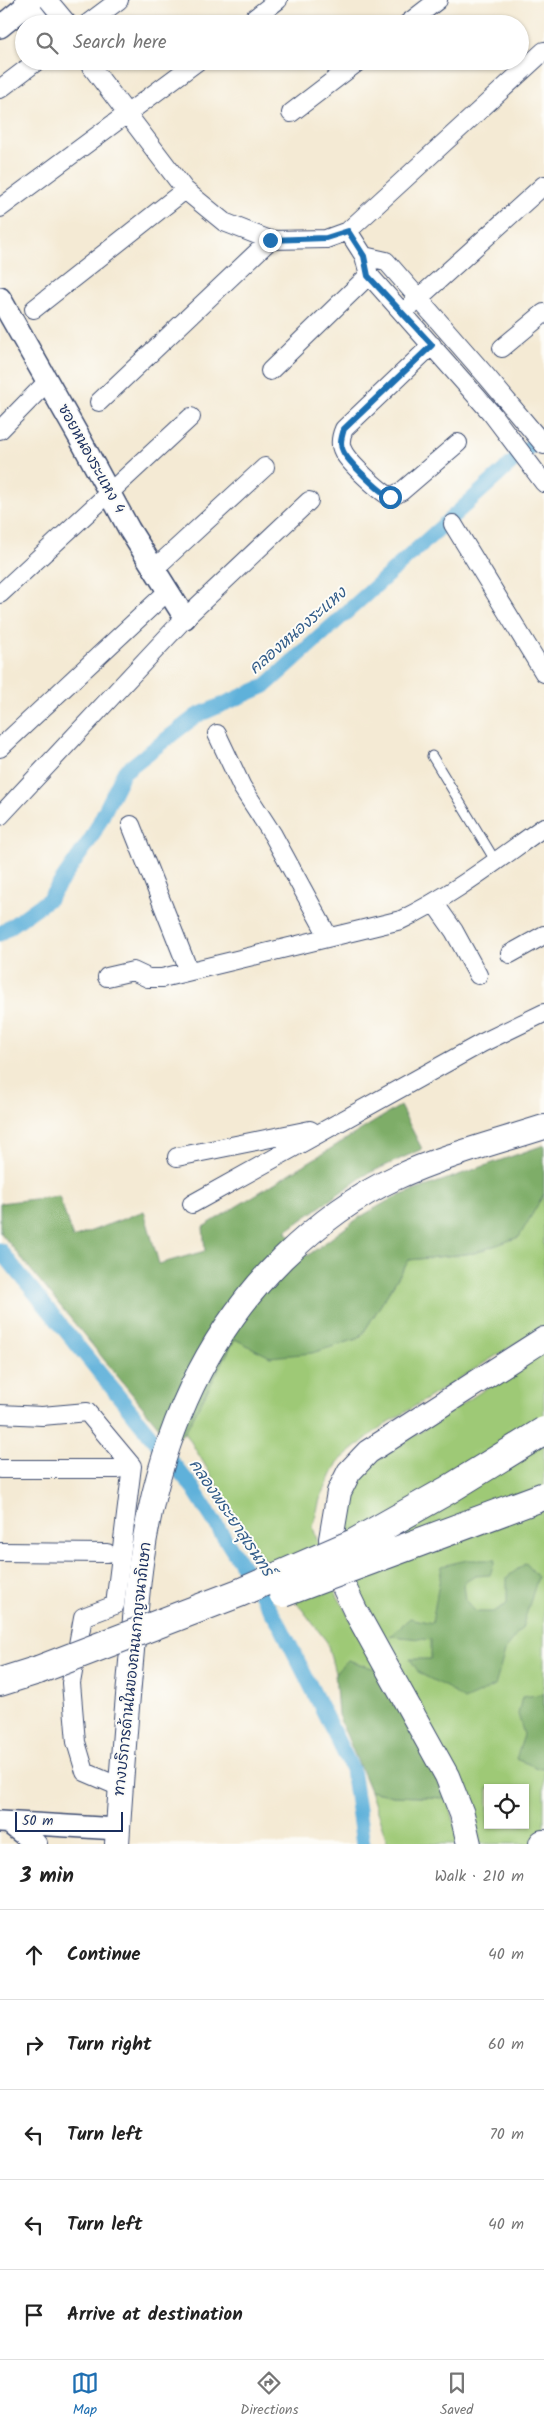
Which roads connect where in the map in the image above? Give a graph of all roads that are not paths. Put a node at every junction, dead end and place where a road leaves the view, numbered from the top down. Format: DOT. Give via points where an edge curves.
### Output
graph roads {
  1 [pos="119,0"];
  2 [pos="278,0"];
  3 [pos="438,0"];
  4 [pos="33,1"];
  5 [pos="15,15"];
  6 [pos="15,15"];
  7 [pos="40,15"];
  8 [pos="54,15"];
  9 [pos="99,15"];
  10 [pos="259,15"];
  11 [pos="419,15"];
  12 [pos="0,27"];
  13 [pos="544,51"];
  14 [pos="529,65"];
  15 [pos="25,70"];
  16 [pos="94,70"];
  17 [pos="186,70"];
  18 [pos="347,70"];
  19 [pos="523,70"];
  20 [pos="0,89"];
  21 [pos="292,113"];
  22 [pos="127,115"];
  23 [pos="544,185"];
  24 [pos="185,190"];
  25 [pos="0,208"];
  26 [pos="348,231"];
  27 [pos="270,240"];
  28 [pos="364,256"];
  29 [pos="368,276"];
  30 [pos="419,297"];
  31 [pos="3,309"];
  32 [pos="34,309"];
  33 [pos="403,312"];
  34 [pos="544,313"];
  35 [pos="432,345"];
  36 [pos="502,348"];
  37 [pos="270,371"];
  38 [pos="48,381"];
  39 [pos="508,401"];
  40 [pos="99,402"];
  41 [pos="492,414"];
  42 [pos="191,417"];
  43 [pos="0,430"];
  44 [pos="458,442"];
  45 [pos="544,445"];
  46 [pos="265,467"];
  47 [pos="539,476"];
  48 [pos="109,492"];
  49 [pos="309,502"];
  50 [pos="453,524"];
  51 [pos="154,570"];
  52 [pos="168,591"];
  53 [pos="0,594"];
  54 [pos="185,618"];
  55 [pos="544,673"];
  56 [pos="217,734"];
  57 [pos="0,748"];
  58 [pos="432,756"];
  59 [pos="0,816"];
  60 [pos="131,825"];
  61 [pos="544,826"];
  62 [pos="496,862"];
  63 [pos="434,904"];
  64 [pos="544,935"];
  65 [pos="328,936"];
  66 [pos="510,954"];
  67 [pos="189,971"];
  68 [pos="478,975"];
  69 [pos="107,976"];
  70 [pos="544,1004"];
  71 [pos="544,1013"];
  72 [pos="544,1127"];
  73 [pos="312,1134"];
  74 [pos="177,1157"];
  75 [pos="192,1204"];
  76 [pos="544,1339"];
  77 [pos="0,1414"];
  78 [pos="544,1431"];
  79 [pos="0,1469"];
  80 [pos="118,1469"];
  81 [pos="544,1496"];
  82 [pos="0,1552"];
  83 [pos="107,1553"];
  84 [pos="38,1670"];
  85 [pos="0,1682"];
  86 [pos="120,1782"];
  87 [pos="5,1823"];
  88 [pos="118,1837"];
  89 [pos="36,1844"];
  90 [pos="469,1844"];
  1 -- 9 [label="street"];
  2 -- 10 [label="street"];
  3 -- 11 [label="street"];
  4 -- 6 [label="street"];
  4 -- 7 [label="street"];
  4 -- 8 [label="street"];
  5 -- 12 [label="street"];
  13 -- 14 [label="street"];
  15 -- 20 [label="street"];
  16 -- 22 [label="street"];
  17 -- 22 [label="street"];
  18 -- 21 [label="street"];
  19 -- 26 [label="street"];
  22 -- 24 [label="street"];
  22 -- 25 [label="street"];
  23 -- 30 [label="street"];
  24 -- 27 [label="street" via="224,222"];
  24 -- 32 [label="street"];
  26 -- 27 [label="street" via="326,238"];
  26 -- 28 [label="street"];
  27 -- 40 [label="street"];
  28 -- 29 [label="street"];
  28 -- 30 [label="street" via="386,261"];
  29 -- 33 [label="street"];
  29 -- 37 [label="street"];
  30 -- 33 [label="street"];
  30 -- 39 [label="street"];
  31 -- 38 [label="street, ซอยหนองระแหง 4"];
  33 -- 35 [label="street"];
  34 -- 36 [label="street"];
  35 -- 41 [label="street"];
  35 -- 44 [label="street" via="344,429 340,439 342,451 381,493 390,497 402,491"];
  38 -- 43 [label="street"];
  38 -- 48 [label="street, ซอยหนองระแหง 4"];
  39 -- 41 [label="street"];
  39 -- 45 [label="street"];
  41 -- 47 [label="street"];
  42 -- 48 [label="street"];
  46 -- 51 [label="street"];
  48 -- 51 [label="street, ซอยหนองระแหง 4"];
  48 -- 53 [label="street"];
  49 -- 54 [label="street"];
  50 -- 55 [label="street"];
  51 -- 52 [label="street, ซอยหนองระแหง 4"];
  52 -- 54 [label="street, ซอยหนองระแหง 4"];
  52 -- 57 [label="street"];
  54 -- 59 [label="street"];
  56 -- 65 [label="street" via="242,787 273,835"];
  58 -- 62 [label="lane"];
  60 -- 67 [label="street"];
  61 -- 62 [label="street"];
  62 -- 63 [label="street"];
  63 -- 65 [label="street" via="401,920"];
  63 -- 68 [label="street" via="454,931"];
  64 -- 66 [label="street"];
  65 -- 67 [label="street"];
  67 -- 69 [label="street" via="162,978 148,978 133,971"];
  70 -- 73 [label="street" via="479,1036"];
  71 -- 73 [label="street"];
  72 -- 86 [label="main road, ทางบริการด้านในของถนนกาญจนาภิเษก" via="438,1160 394,1179 320,1224 263,1278 220,1334 174,1425 141,1562"];
  73 -- 74 [label="street"];
  73 -- 75 [label="street"];
  76 -- 90 [label="main road" via="368,1452 349,1472 333,1515 333,1564 355,1610 448,1776"];
  77 -- 86 [label="street" via="42,1416 87,1412 132,1466 115,1605 83,1617 71,1683 76,1742 85,1772"];
  78 -- 84 [label="highway, bridge" via="354,1544"];
  79 -- 80 [label="street"];
  81 -- 84 [label="highway, bridge" via="172,1632"];
  82 -- 83 [label="street"];
  84 -- 85 [label="highway"];
  86 -- 88 [label="main road, ทางบริการด้านในของถนนกาญจนาภิเษก"];
  87 -- 88 [label="street"];
  87 -- 89 [label="street"];
}
